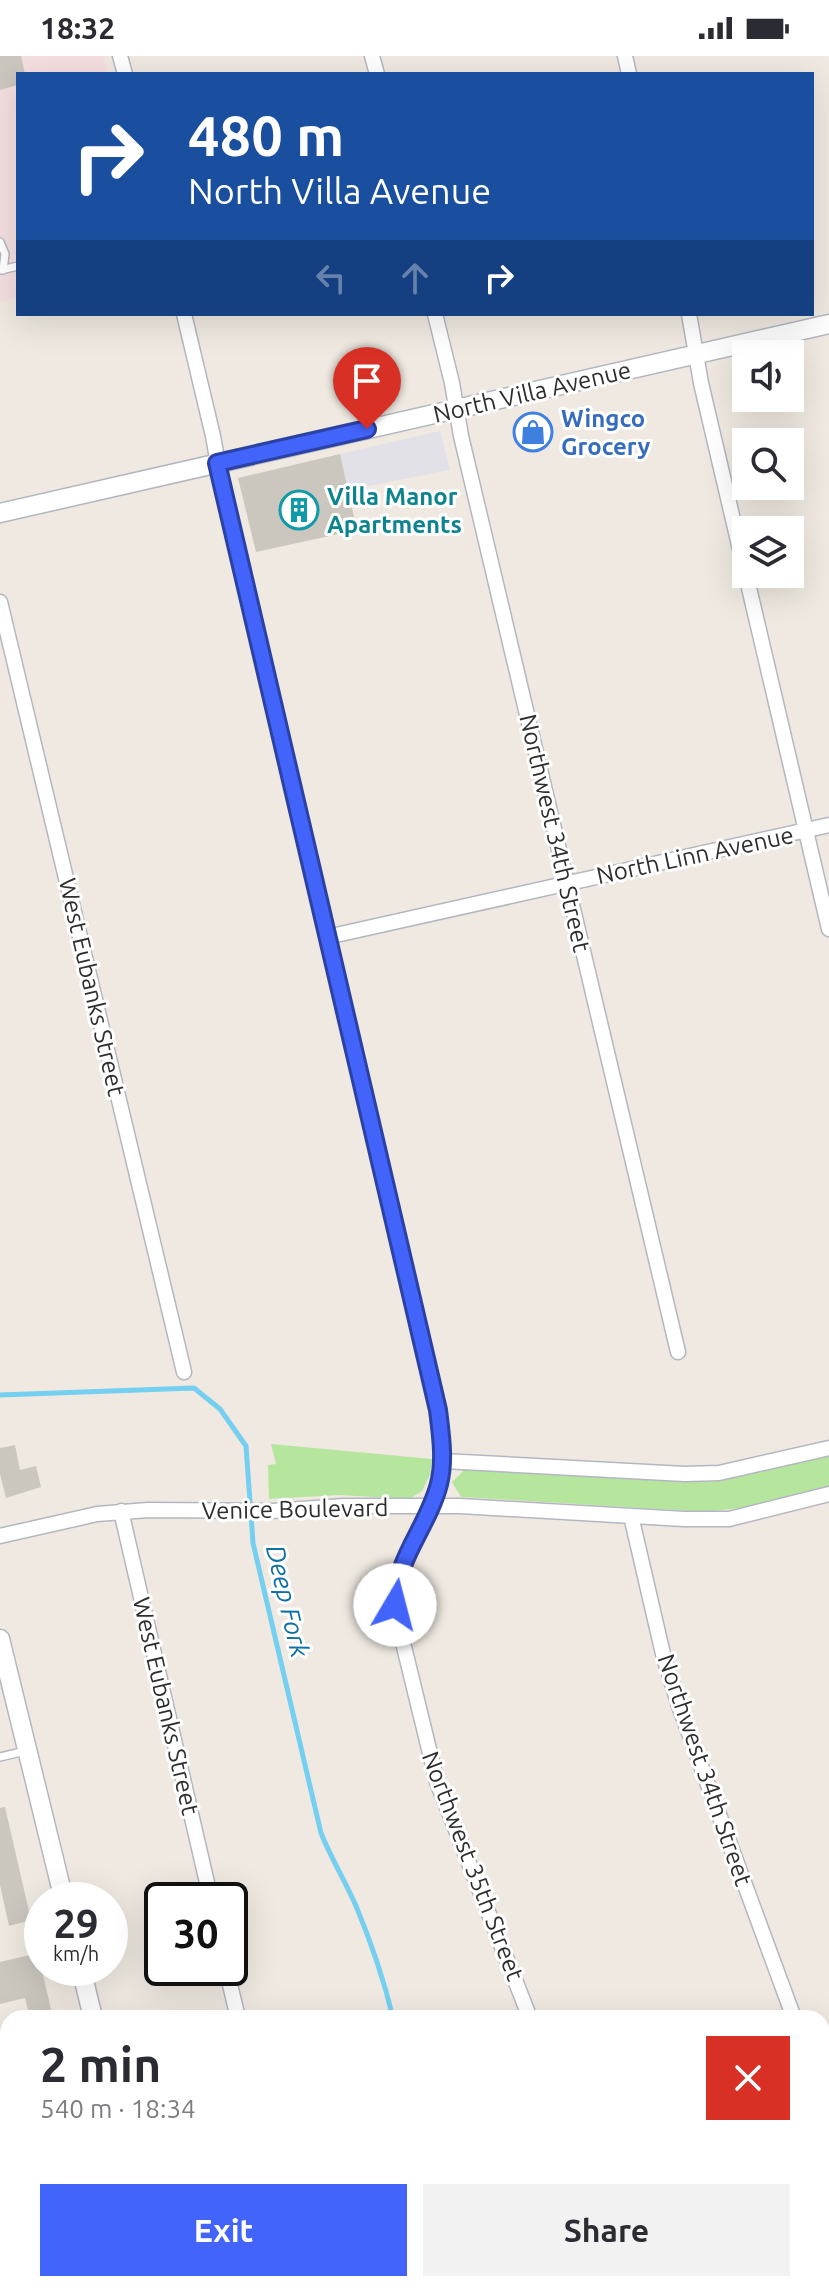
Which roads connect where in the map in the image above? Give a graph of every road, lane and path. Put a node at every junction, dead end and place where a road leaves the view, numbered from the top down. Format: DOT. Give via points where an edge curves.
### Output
graph roads {
  1 [pos="0,242"];
  2 [pos="1,270"];
  3 [pos="184,316"];
  4 [pos="435,316"];
  5 [pos="689,316"];
  6 [pos="829,324"];
  7 [pos="696,355"];
  8 [pos="456,409"];
  9 [pos="217,463"];
  10 [pos="0,513"];
  11 [pos="0,602"];
  12 [pos="829,825"];
  13 [pos="806,830"];
  14 [pos="567,883"];
  15 [pos="829,929"];
  16 [pos="327,937"];
  17 [pos="678,1352"];
  18 [pos="184,1372"];
  19 [pos="829,1448"];
  20 [pos="443,1461"];
  21 [pos="829,1494"];
  22 [pos="431,1506"];
  23 [pos="121,1511"];
  24 [pos="631,1516"];
  25 [pos="0,1536"];
  26 [pos="0,1639"];
  27 [pos="4,1674"];
  28 [pos="27,1751"];
  29 [pos="0,1757"];
  30 [pos="60,1882"];
  31 [pos="207,1882"];
  32 [pos="85,1986"];
  33 [pos="230,1986"];
  34 [pos="91,2010"];
  35 [pos="236,2010"];
  36 [pos="527,2010"];
  37 [pos="791,2010"];
  1 -- 2 [label="lane" via="5,254"];
  3 -- 9 [label="street, Northwest 35th Street"];
  4 -- 8 [label="street, Northwest 34th Street"];
  5 -- 7 [label="street"];
  6 -- 7 [label="street, North Villa Avenue"];
  7 -- 8 [label="street, North Villa Avenue"];
  7 -- 13 [label="street"];
  8 -- 9 [label="street, North Villa Avenue"];
  8 -- 14 [label="street, Northwest 34th Street"];
  9 -- 10 [label="street, North Villa Avenue"];
  9 -- 16 [label="street, Northwest 35th Street"];
  11 -- 18 [label="street, West Eubanks Street"];
  12 -- 13 [label="street, North Linn Avenue"];
  13 -- 14 [label="street, North Linn Avenue"];
  13 -- 15 [label="street"];
  14 -- 16 [label="street, North Linn Avenue"];
  14 -- 17 [label="street, Northwest 34th Street"];
  16 -- 20 [label="street, Northwest 35th Street" via="438,1410"];
  19 -- 20 [label="street" via="719,1473"];
  20 -- 22 [label="street, Northwest 35th Street"];
  21 -- 24 [label="street, Venice Boulevard" via="729,1519"];
  22 -- 23 [label="street, Venice Boulevard"];
  22 -- 24 [label="street, Venice Boulevard"];
  22 -- 36 [label="street, Northwest 35th Street" via="402,1564 395,1592 397,1618 437,1782"];
  23 -- 25 [label="street, Venice Boulevard"];
  23 -- 31 [label="street, West Eubanks Street"];
  24 -- 37 [label="street, Northwest 34th Street" via="679,1706"];
  26 -- 27 [label="street"];
  27 -- 28 [label="street"];
  28 -- 29 [label="lane"];
  28 -- 30 [label="street"];
  32 -- 34 [label="street"];
  33 -- 35 [label="street"];
}
